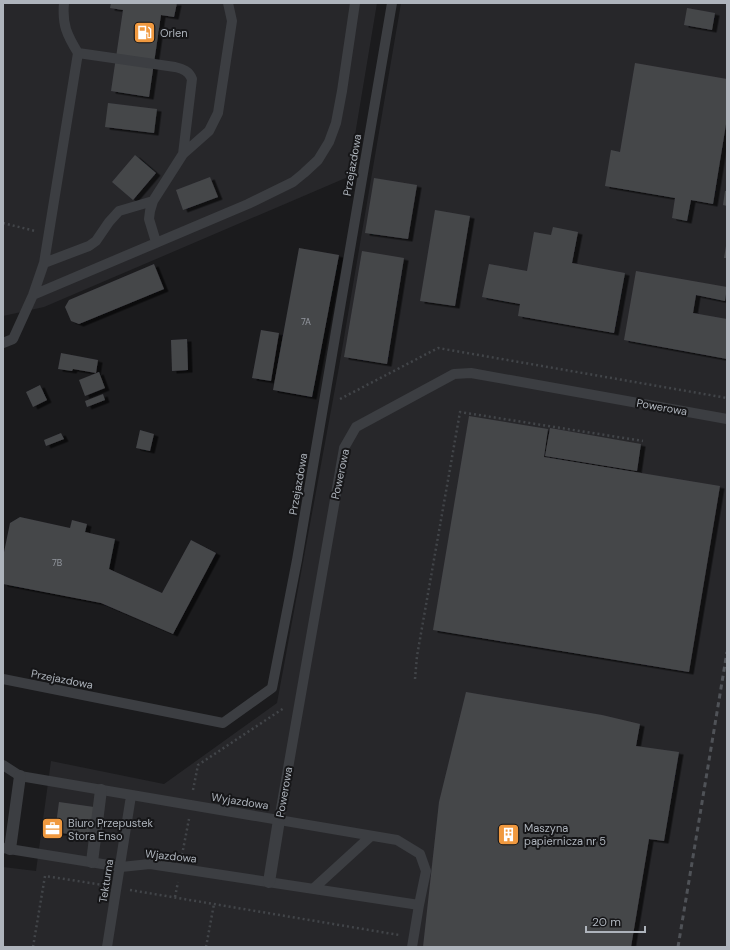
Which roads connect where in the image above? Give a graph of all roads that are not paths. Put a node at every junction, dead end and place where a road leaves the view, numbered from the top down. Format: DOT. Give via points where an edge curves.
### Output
graph roads {
  1 [pos="64,3"];
  2 [pos="228,3"];
  3 [pos="355,3"];
  4 [pos="392,3"];
  5 [pos="78,53"];
  6 [pos="183,154"];
  7 [pos="153,201"];
  8 [pos="156,242"];
  9 [pos="44,263"];
  10 [pos="33,295"];
  11 [pos="3,343"];
  12 [pos="727,419"];
  13 [pos="3,679"];
  14 [pos="3,764"];
  15 [pos="20,776"];
  16 [pos="101,790"];
  17 [pos="131,796"];
  18 [pos="279,820"];
  19 [pos="371,836"];
  20 [pos="7,849"];
  21 [pos="92,862"];
  22 [pos="121,867"];
  23 [pos="269,882"];
  24 [pos="313,889"];
  25 [pos="418,905"];
  26 [pos="413,942"];
  27 [pos="107,947"];
  1 -- 5 [label="lane" via="68,36"];
  2 -- 6 [label="lane" via="232,21 218,113 209,131"];
  3 -- 8 [label="lane" via="336,123 329,142 318,160 293,182 248,204"];
  4 -- 13 [label="lane, Przejazdowa" via="297,560 272,688 223,723"];
  5 -- 6 [label="lane" via="175,67 190,73 192,79"];
  5 -- 9 [label="lane"];
  6 -- 7 [label="lane"];
  7 -- 8 [label="lane" via="149,219"];
  7 -- 9 [label="lane" via="119,211 96,241 89,246"];
  8 -- 10 [label="lane"];
  9 -- 10 [label="lane"];
  10 -- 11 [label="lane" via="13,339"];
  12 -- 18 [label="lane, Powerowa" via="471,373 454,374 356,427 344,448"];
  14 -- 15 [label="lane, Wyjazdowa"];
  15 -- 16 [label="lane, Wyjazdowa"];
  15 -- 20 [label="street"];
  16 -- 17 [label="lane, Wyjazdowa"];
  16 -- 21 [label="street"];
  17 -- 18 [label="lane, Wyjazdowa"];
  17 -- 22 [label="lane, Tekturna"];
  18 -- 19 [label="lane, Wyjazdowa"];
  18 -- 23 [label="street, Powerowa"];
  19 -- 24 [label="lane"];
  19 -- 25 [label="lane, Wyjazdowa" via="397,840 420,854 426,871"];
  20 -- 21 [label="lane, Wjazdowa"];
  21 -- 22 [label="lane, Wjazdowa"];
  22 -- 23 [label="lane, Wjazdowa" via="150,864"];
  22 -- 27 [label="lane, Tekturna"];
  23 -- 24 [label="lane, Wjazdowa"];
  24 -- 25 [label="lane, Wjazdowa"];
  25 -- 26 [label="lane, Wyjazdowa"];
}
